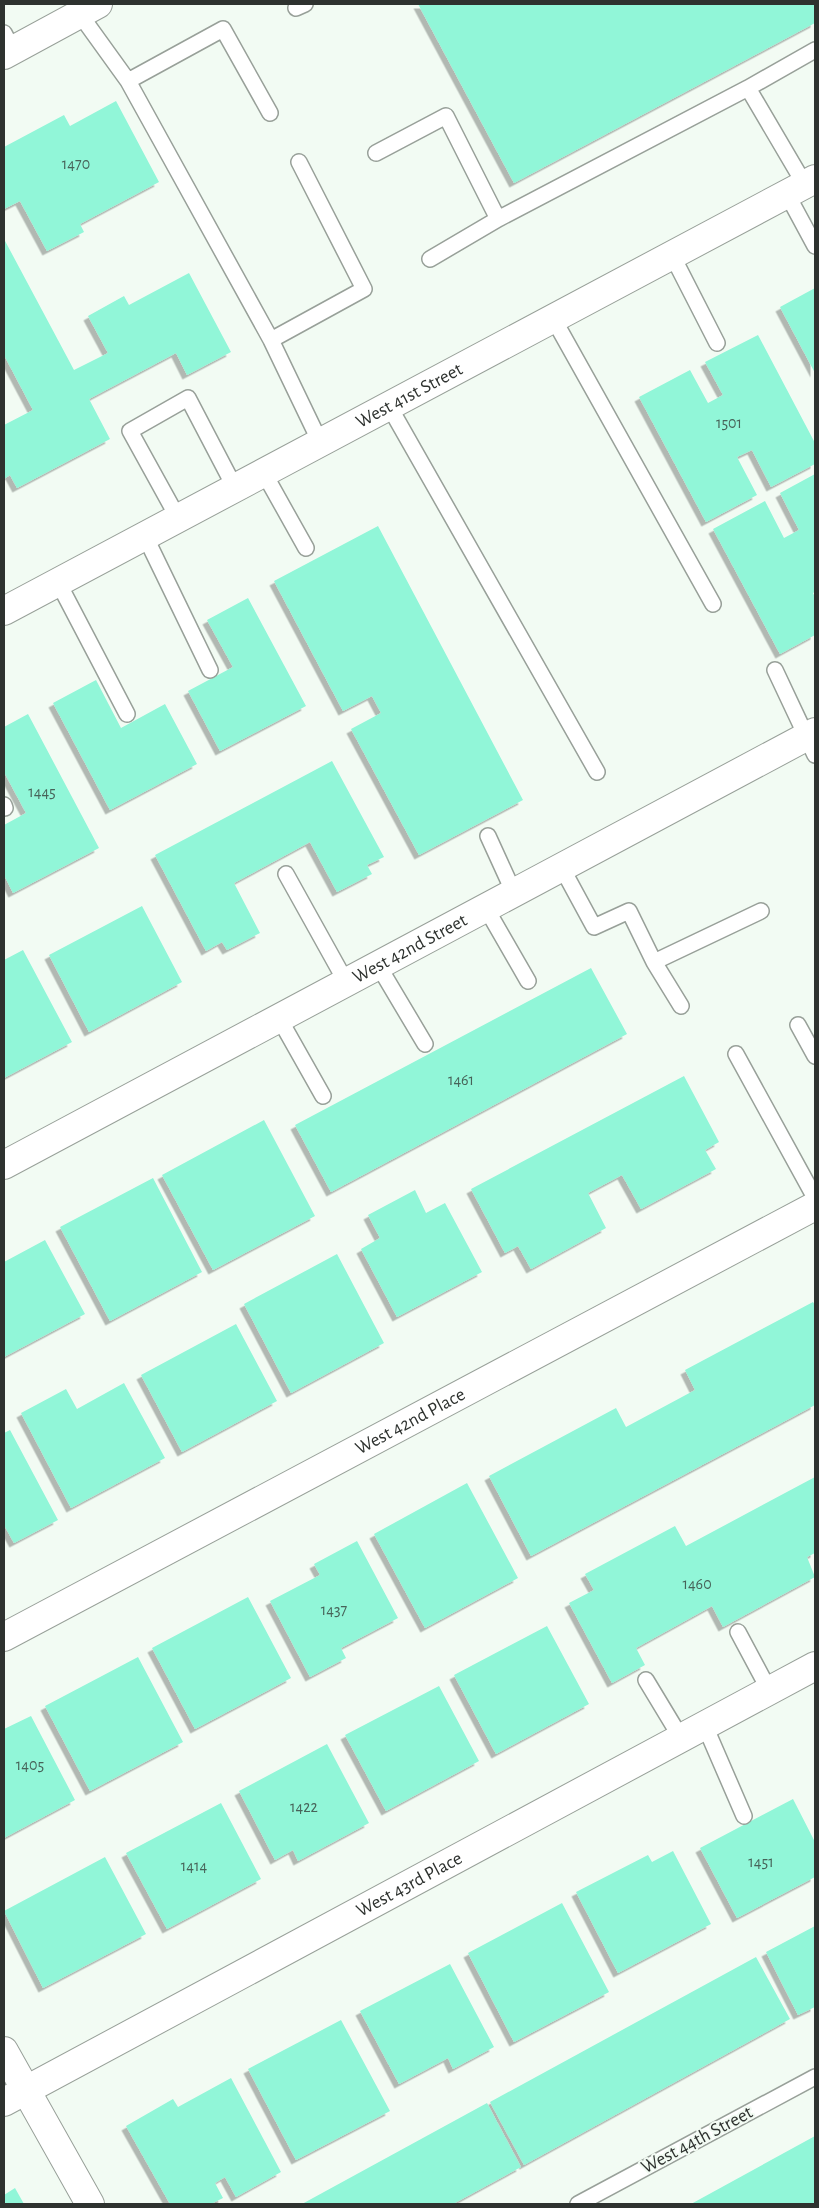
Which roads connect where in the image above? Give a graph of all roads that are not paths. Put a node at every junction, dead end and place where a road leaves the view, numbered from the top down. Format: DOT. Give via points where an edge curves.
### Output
graph roads {
  1 [pos="88,8"];
  2 [pos="7,46"];
  3 [pos="815,50"];
  4 [pos="128,81"];
  5 [pos="748,88"];
  6 [pos="270,113"];
  7 [pos="376,153"];
  8 [pos="298,162"];
  9 [pos="802,186"];
  10 [pos="498,219"];
  11 [pos="815,246"];
  12 [pos="672,255"];
  13 [pos="430,259"];
  14 [pos="553,318"];
  15 [pos="271,340"];
  16 [pos="717,343"];
  17 [pos="389,406"];
  18 [pos="320,442"];
  19 [pos="264,473"];
  20 [pos="235,488"];
  21 [pos="178,518"];
  22 [pos="145,536"];
  23 [pos="306,548"];
  24 [pos="58,582"];
  25 [pos="713,604"];
  26 [pos="4,611"];
  27 [pos="210,670"];
  28 [pos="775,670"];
  29 [pos="127,714"];
  30 [pos="812,741"];
  31 [pos="597,772"];
  32 [pos="488,836"];
  33 [pos="562,868"];
  34 [pos="286,874"];
  35 [pos="514,893"];
  36 [pos="486,908"];
  37 [pos="761,911"];
  38 [pos="654,962"];
  39 [pos="378,965"];
  40 [pos="528,981"];
  41 [pos="346,982"];
  42 [pos="681,1006"];
  43 [pos="279,1018"];
  44 [pos="798,1025"];
  45 [pos="425,1044"];
  46 [pos="736,1054"];
  47 [pos="815,1056"];
  48 [pos="323,1096"];
  49 [pos="4,1165"];
  50 [pos="814,1208"];
  51 [pos="738,1632"];
  52 [pos="4,1637"];
  53 [pos="815,1666"];
  54 [pos="646,1680"];
  55 [pos="769,1690"];
  56 [pos="705,1726"];
  57 [pos="681,1738"];
  58 [pos="744,1816"];
  59 [pos="4,2051"];
  60 [pos="815,2077"];
  61 [pos="15,2096"];
  62 [pos="90,2204"];
  63 [pos="578,2204"];
  1 -- 2 [label="street"];
  1 -- 4 [label="lane"];
  3 -- 5 [label="lane"];
  4 -- 6 [label="lane" via="223,29"];
  4 -- 15 [label="lane"];
  5 -- 9 [label="lane"];
  5 -- 10 [label="lane"];
  7 -- 10 [label="lane" via="446,116"];
  8 -- 15 [label="lane" via="364,289"];
  9 -- 11 [label="lane"];
  9 -- 12 [label="street, West 41st Street"];
  10 -- 13 [label="lane"];
  12 -- 14 [label="street, West 41st Street"];
  12 -- 16 [label="lane"];
  14 -- 17 [label="street, West 41st Street"];
  14 -- 25 [label="lane"];
  15 -- 18 [label="lane"];
  17 -- 18 [label="street, West 41st Street"];
  17 -- 31 [label="lane"];
  18 -- 19 [label="street, West 41st Street"];
  19 -- 20 [label="street, West 41st Street"];
  19 -- 23 [label="lane"];
  20 -- 21 [label="street, West 41st Street"];
  20 -- 21 [label="lane" via="188,398 130,431"];
  21 -- 22 [label="street, West 41st Street"];
  22 -- 24 [label="street, West 41st Street"];
  22 -- 27 [label="lane"];
  24 -- 26 [label="street, West 41st Street"];
  24 -- 29 [label="lane"];
  28 -- 30 [label="lane"];
  30 -- 33 [label="street, West 42nd Street"];
  32 -- 35 [label="lane"];
  33 -- 35 [label="street, West 42nd Street"];
  33 -- 38 [label="lane" via="594,927 628,911"];
  34 -- 41 [label="lane"];
  35 -- 36 [label="street, West 42nd Street"];
  36 -- 39 [label="street, West 42nd Street"];
  36 -- 40 [label="lane"];
  37 -- 38 [label="lane"];
  38 -- 42 [label="lane"];
  39 -- 41 [label="street, West 42nd Street"];
  39 -- 45 [label="lane"];
  41 -- 43 [label="street, West 42nd Street"];
  43 -- 48 [label="lane"];
  43 -- 49 [label="street, West 42nd Street"];
  44 -- 47 [label="lane"];
  46 -- 50 [label="lane"];
  50 -- 52 [label="street, West 42nd Place"];
  51 -- 55 [label="lane"];
  53 -- 55 [label="street, West 43rd Place"];
  54 -- 57 [label="lane"];
  55 -- 56 [label="street, West 43rd Place"];
  56 -- 57 [label="street, West 43rd Place"];
  56 -- 58 [label="lane"];
  57 -- 61 [label="street, West 43rd Place"];
  59 -- 61 [label="street"];
  60 -- 63 [label="lane, West 44th Street"];
  61 -- 62 [label="street"];
}
